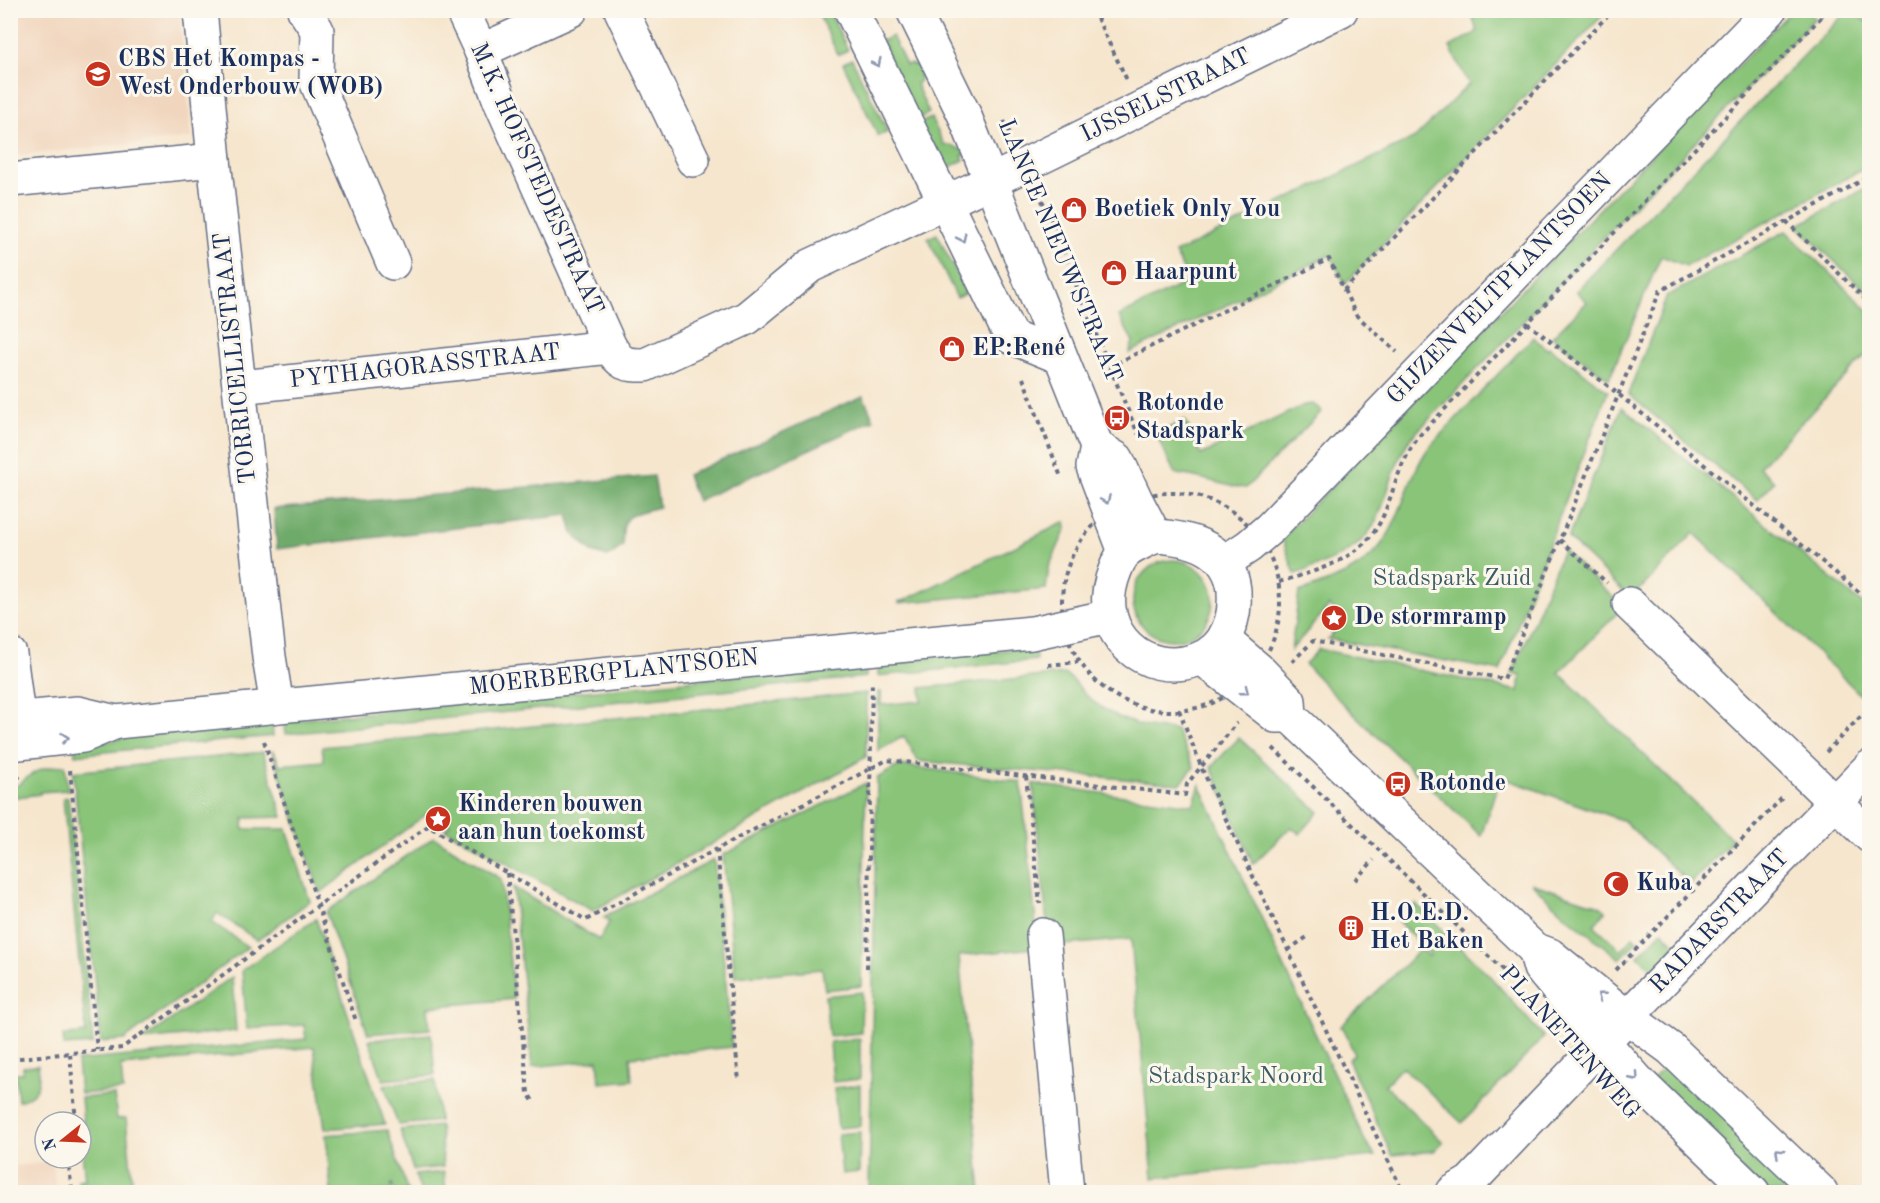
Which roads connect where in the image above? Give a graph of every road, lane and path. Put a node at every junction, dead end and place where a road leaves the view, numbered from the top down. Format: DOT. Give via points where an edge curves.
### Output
graph roads {
  1 [pos="200,10"];
  2 [pos="304,10"];
  3 [pos="462,10"];
  4 [pos="571,10"];
  5 [pos="621,10"];
  6 [pos="851,10"];
  7 [pos="913,10"];
  8 [pos="1093,10"];
  9 [pos="1341,10"];
  10 [pos="1613,10"];
  11 [pos="1770,10"];
  12 [pos="1815,10"];
  13 [pos="1828,10"];
  14 [pos="1865,10"];
  15 [pos="1822,17"];
  16 [pos="1869,17"];
  17 [pos="481,51"];
  18 [pos="1141,109"];
  19 [pos="1000,114"];
  20 [pos="214,160"];
  21 [pos="693,160"];
  22 [pos="1025,165"];
  23 [pos="10,180"];
  24 [pos="991,180"];
  25 [pos="944,202"];
  26 [pos="1786,222"];
  27 [pos="393,263"];
  28 [pos="1344,290"];
  29 [pos="1869,304"];
  30 [pos="1527,323"];
  31 [pos="1011,337"];
  32 [pos="610,347"];
  33 [pos="1397,352"];
  34 [pos="1060,357"];
  35 [pos="1109,367"];
  36 [pos="240,387"];
  37 [pos="1138,436"];
  38 [pos="1063,483"];
  39 [pos="1142,497"];
  40 [pos="1082,531"];
  41 [pos="1084,536"];
  42 [pos="1155,536"];
  43 [pos="1258,538"];
  44 [pos="1560,540"];
  45 [pos="1125,552"];
  46 [pos="1225,562"];
  47 [pos="1279,582"];
  48 [pos="1869,601"];
  49 [pos="1629,604"];
  50 [pos="1110,616"];
  51 [pos="1065,627"];
  52 [pos="872,648"];
  53 [pos="1213,649"];
  54 [pos="10,654"];
  55 [pos="1237,695"];
  56 [pos="1208,705"];
  57 [pos="277,706"];
  58 [pos="1869,707"];
  59 [pos="1179,710"];
  60 [pos="1239,720"];
  61 [pos="116,722"];
  62 [pos="16,731"];
  63 [pos="67,738"];
  64 [pos="264,741"];
  65 [pos="1271,746"];
  66 [pos="1869,767"];
  67 [pos="1806,773"];
  68 [pos="1026,776"];
  69 [pos="1836,803"];
  70 [pos="1869,836"];
  71 [pos="717,849"];
  72 [pos="1374,860"];
  73 [pos="507,873"];
  74 [pos="1355,880"];
  75 [pos="317,906"];
  76 [pos="1043,934"];
  77 [pos="1307,937"];
  78 [pos="1534,949"];
  79 [pos="1288,950"];
  80 [pos="867,968"];
  81 [pos="1615,971"];
  82 [pos="1515,982"];
  83 [pos="1627,1017"];
  84 [pos="356,1022"];
  85 [pos="1604,1042"];
  86 [pos="97,1050"];
  87 [pos="70,1054"];
  88 [pos="10,1059"];
  89 [pos="739,1082"];
  90 [pos="533,1101"];
  91 [pos="75,1110"];
  92 [pos="69,1170"];
  93 [pos="72,1192"];
  94 [pos="1067,1192"];
  95 [pos="1403,1192"];
  96 [pos="1453,1192"];
  97 [pos="1753,1192"];
  98 [pos="1821,1192"];
  1 -- 20 [label="street, TORRICELLISTRAAT"];
  2 -- 27 [label="street" via="317,30 316,81"];
  3 -- 17 [label="street, M.K. HOFSTEDESTRAAT"];
  4 -- 17 [label="street"];
  5 -- 21 [label="street"];
  6 -- 25 [label="street, one-way"];
  7 -- 24 [label="street, LANGE NIEUWSTRAAT"];
  8 -- 18 [label="path"];
  9 -- 18 [label="street, IJSSELSTRAAT"];
  10 -- 28 [label="path"];
  11 -- 43 [label="street, GIJZENVELTPLANTSOEN"];
  12 -- 15 [label="path"];
  13 -- 15 [label="path"];
  14 -- 16 [label="path"];
  15 -- 30 [label="path"];
  17 -- 32 [label="street, M.K. HOFSTEDESTRAAT"];
  18 -- 22 [label="street, IJSSELSTRAAT"];
  19 -- 22 [label="path, LANGE NIEUWSTRAAT"];
  20 -- 23 [label="street"];
  20 -- 36 [label="street, TORRICELLISTRAAT"];
  22 -- 24 [label="street, IJSSELSTRAAT"];
  22 -- 35 [label="path, LANGE NIEUWSTRAAT"];
  24 -- 25 [label="street, IJSSELSTRAAT"];
  24 -- 34 [label="street, LANGE NIEUWSTRAAT"];
  25 -- 31 [label="street, one-way"];
  25 -- 32 [label="street, IJSSELSTRAAT" via="810,266 747,318 645,365 619,361"];
  26 -- 29 [label="path"];
  28 -- 33 [label="path" via="1356,315"];
  28 -- 35 [label="path" via="1329,259"];
  30 -- 47 [label="path" via="1410,448 1384,514 1367,542 1329,567"];
  30 -- 48 [label="path"];
  31 -- 34 [label="street, LANGE NIEUWSTRAAT"];
  31 -- 38 [label="path"];
  32 -- 36 [label="street, PYTHAGORASSTRAAT"];
  34 -- 39 [label="street, LANGE NIEUWSTRAAT" via="1097,447 1094,466"];
  35 -- 37 [label="path, LANGE NIEUWSTRAAT"];
  36 -- 57 [label="street, TORRICELLISTRAAT"];
  39 -- 41 [label="path"];
  39 -- 42 [label="street, LANGE NIEUWSTRAAT"];
  39 -- 43 [label="path" via="1181,493 1216,502 1237,515"];
  39 -- 45 [label="street, LANGE NIEUWSTRAAT"];
  40 -- 41 [label="path"];
  41 -- 51 [label="path" via="1069,560 1060,598"];
  42 -- 45 [label="street"];
  42 -- 46 [label="street" via="1205,547"];
  43 -- 46 [label="street, GIJZENVELTPLANTSOEN"];
  43 -- 47 [label="path"];
  44 -- 49 [label="path"];
  45 -- 50 [label="street" via="1108,592"];
  46 -- 53 [label="street" via="1233,578 1233,619"];
  47 -- 55 [label="path" via="1275,638"];
  49 -- 67 [label="street"];
  50 -- 51 [label="street, MOERBERGPLANTSOEN"];
  50 -- 53 [label="street" via="1129,649 1146,659 1184,664"];
  51 -- 52 [label="street, MOERBERGPLANTSOEN"];
  51 -- 59 [label="path" via="1077,662 1110,693 1144,709"];
  52 -- 57 [label="street, MOERBERGPLANTSOEN"];
  52 -- 80 [label="path"];
  53 -- 55 [label="street, PLANETENWEG"];
  54 -- 62 [label="street"];
  55 -- 56 [label="path"];
  55 -- 56 [label="path"];
  55 -- 60 [label="path"];
  55 -- 78 [label="street, PLANETENWEG" via="1276,716 1290,716"];
  56 -- 59 [label="path"];
  57 -- 61 [label="street, MOERBERGPLANTSOEN"];
  58 -- 67 [label="path"];
  59 -- 79 [label="path" via="1202,769"];
  61 -- 62 [label="street, MOERBERGPLANTSOEN" via="78,713"];
  61 -- 63 [label="street, MOERBERGPLANTSOEN" via="83,736"];
  62 -- 63 [label="street, MOERBERGPLANTSOEN, one-way"];
  63 -- 86 [label="path"];
  64 -- 75 [label="path"];
  65 -- 82 [label="path, PLANETENWEG"];
  66 -- 69 [label="street, RADARSTRAAT"];
  67 -- 69 [label="street"];
  67 -- 81 [label="path"];
  68 -- 76 [label="path"];
  69 -- 70 [label="street"];
  69 -- 83 [label="street, RADARSTRAAT"];
  71 -- 89 [label="path"];
  72 -- 74 [label="path"];
  73 -- 90 [label="path" via="528,1093"];
  75 -- 84 [label="path"];
  75 -- 86 [label="path" via="122,1048"];
  76 -- 94 [label="street"];
  77 -- 79 [label="path"];
  83 -- 78 [label="street, PLANETENWEG, one-way" via="1550,955"];
  78 -- 85 [label="street, PLANETENWEG" via="1540,968"];
  79 -- 95 [label="path"];
  83 -- 85 [label="street, RADARSTRAAT"];
  98 -- 83 [label="street, PLANETENWEG, one-way" via="1671,1049"];
  85 -- 96 [label="street, RADARSTRAAT" via="1470,1182"];
  85 -- 97 [label="street, PLANETENWEG, one-way" via="1639,1082"];
  86 -- 87 [label="path"];
  87 -- 88 [label="path"];
  87 -- 91 [label="path"];
  92 -- 93 [label="path"];
}
